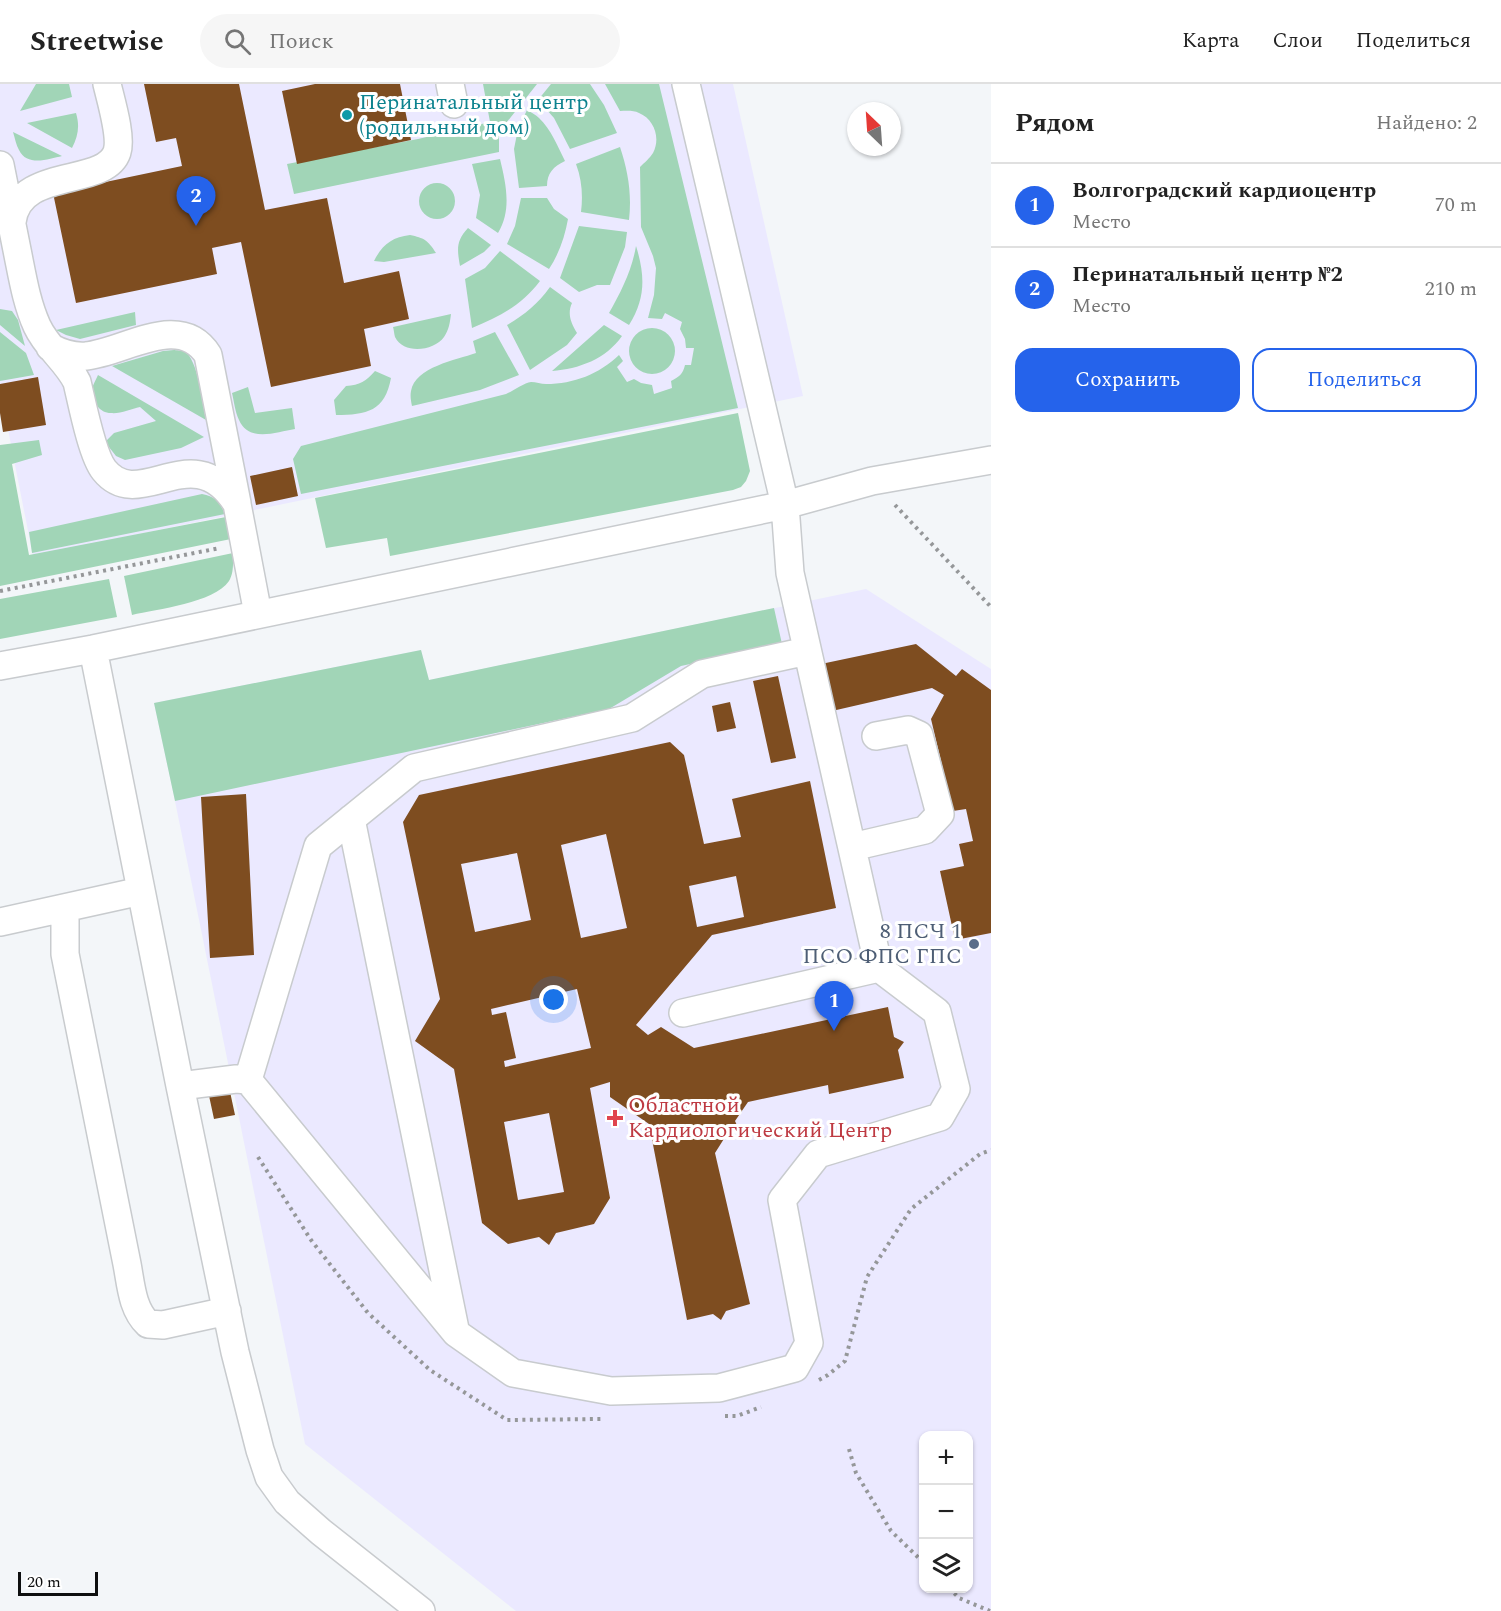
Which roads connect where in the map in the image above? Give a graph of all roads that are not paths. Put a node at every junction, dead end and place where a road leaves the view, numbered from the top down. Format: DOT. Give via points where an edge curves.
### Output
graph roads {
  1 [pos="107,84"];
  2 [pos="686,84"];
  3 [pos="0,164"];
  4 [pos="45,184"];
  5 [pos="12,222"];
  6 [pos="50,347"];
  7 [pos="991,460"];
  8 [pos="237,504"];
  9 [pos="785,505"];
  10 [pos="258,614"];
  11 [pos="93,649"];
  12 [pos="807,651"];
  13 [pos="0,666"];
  14 [pos="876,736"];
  15 [pos="351,819"];
  16 [pos="852,847"];
  17 [pos="141,891"];
  18 [pos="65,908"];
  19 [pos="0,922"];
  20 [pos="879,968"];
  21 [pos="683,1013"];
  22 [pos="248,1080"];
  23 [pos="180,1086"];
  24 [pos="227,1311"];
  25 [pos="456,1333"];
  26 [pos="421,1611"];
  1 -- 4 [label="street" via="119,140 117,154 100,169"];
  2 -- 9 [label="street"];
  3 -- 4 [label="street" via="15,178"];
  3 -- 5 [label="street"];
  4 -- 5 [label="street" via="19,203"];
  5 -- 6 [label="street" via="29,308"];
  6 -- 8 [label="street" via="77,382 96,454 113,479 137,485 192,473 204,475 229,490"];
  6 -- 8 [label="street" via="72,356 87,356 171,334 193,338 208,355"];
  7 -- 9 [label="street" via="872,481"];
  8 -- 10 [label="street"];
  9 -- 10 [label="street"];
  9 -- 12 [label="street" via="790,573"];
  10 -- 11 [label="street"];
  11 -- 13 [label="street"];
  11 -- 17 [label="street"];
  12 -- 15 [label="street" via="702,674 632,718 414,768"];
  12 -- 16 [label="street"];
  14 -- 16 [label="street" via="908,730 919,735 940,814 925,830"];
  15 -- 22 [label="street" via="318,846"];
  15 -- 25 [label="street"];
  16 -- 20 [label="street"];
  17 -- 18 [label="street"];
  17 -- 23 [label="street"];
  18 -- 19 [label="street"];
  18 -- 24 [label="street" via="65,954 140,1316 148,1324 163,1325"];
  20 -- 21 [label="street"];
  20 -- 25 [label="street" via="937,1012 956,1089 940,1117 818,1154 782,1200 809,1343 795,1368 719,1388 611,1391 513,1373"];
  22 -- 23 [label="street"];
  22 -- 25 [label="street"];
  23 -- 24 [label="street"];
  24 -- 26 [label="street" via="260,1450 270,1477 286,1502"];
}
